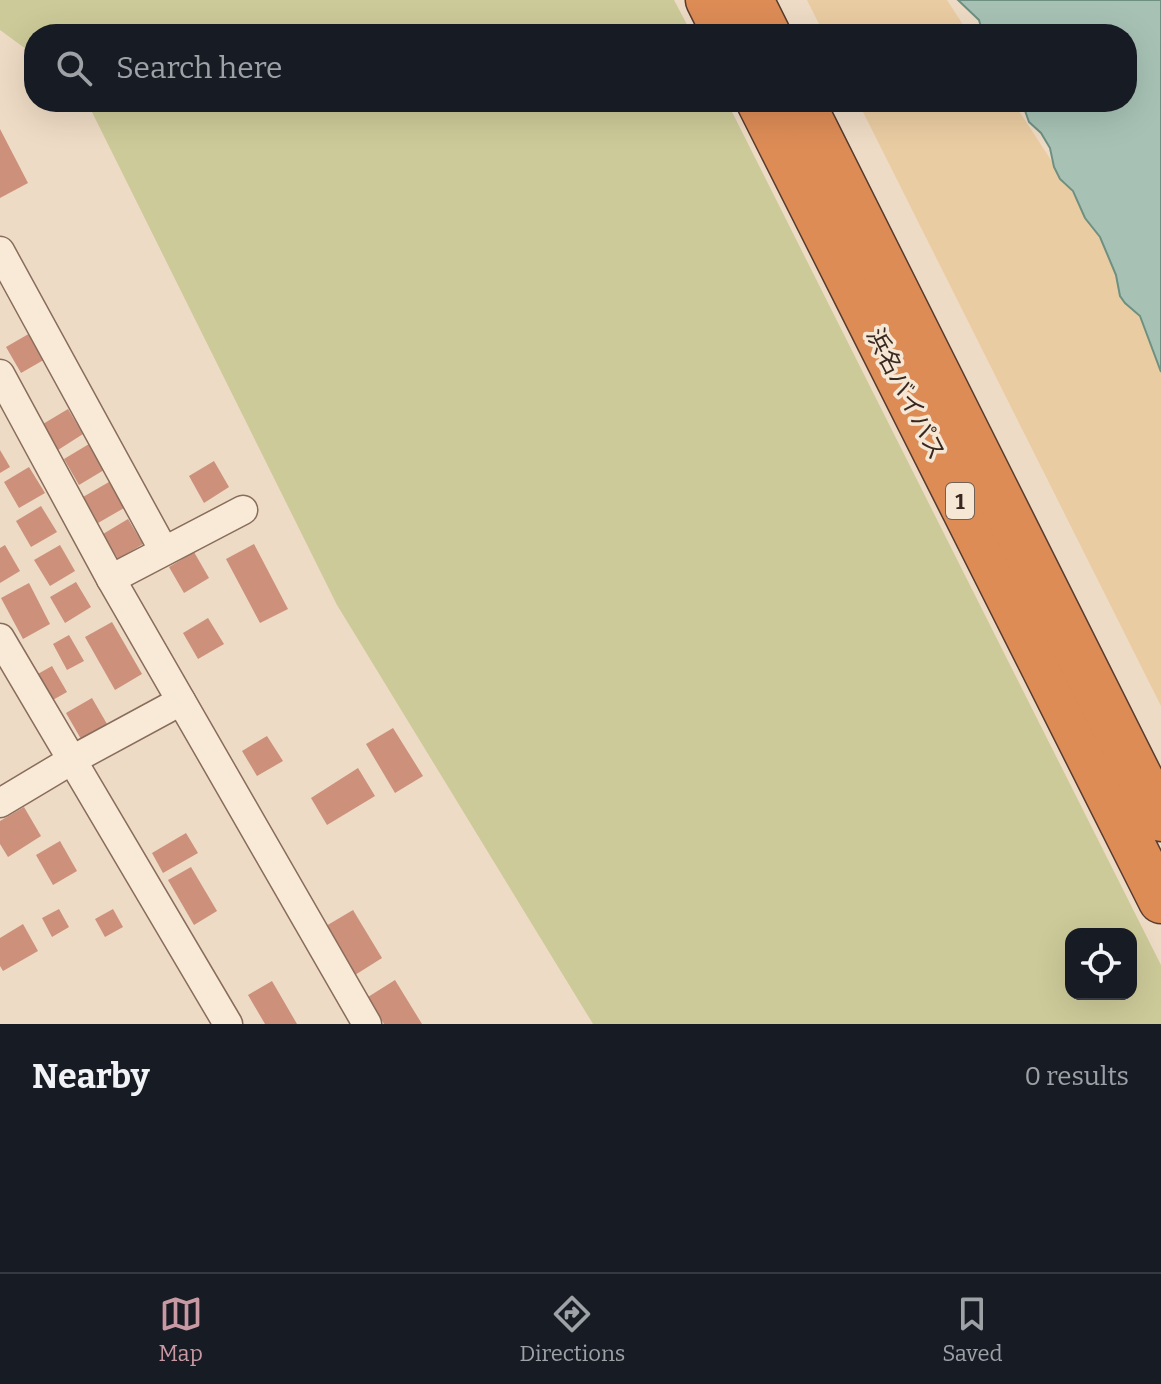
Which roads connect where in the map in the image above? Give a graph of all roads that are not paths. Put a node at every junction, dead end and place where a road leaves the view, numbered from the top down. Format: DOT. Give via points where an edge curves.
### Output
graph roads {
  1 [pos="708,0"];
  2 [pos="751,0"];
  3 [pos="720,24"];
  4 [pos="763,24"];
  5 [pos="764,112"];
  6 [pos="807,112"];
  7 [pos="0,251"];
  8 [pos="0,374"];
  9 [pos="243,510"];
  10 [pos="164,551"];
  11 [pos="111,579"];
  12 [pos="0,638"];
  13 [pos="181,701"];
  14 [pos="72,760"];
  15 [pos="0,803"];
  16 [pos="1161,819"];
  17 [pos="1161,901"];
  18 [pos="228,1024"];
  19 [pos="367,1024"];
  1 -- 3 [label="highway"];
  2 -- 4 [label="highway"];
  5 -- 17 [label="highway, 浜名バイパス / 1"];
  6 -- 16 [label="highway, 浜名バイパス / 1"];
  7 -- 10 [label="street"];
  8 -- 11 [label="street"];
  9 -- 10 [label="street"];
  10 -- 11 [label="street"];
  11 -- 13 [label="street"];
  12 -- 14 [label="street"];
  13 -- 14 [label="street"];
  13 -- 19 [label="street"];
  14 -- 15 [label="street"];
  14 -- 18 [label="street"];
}
